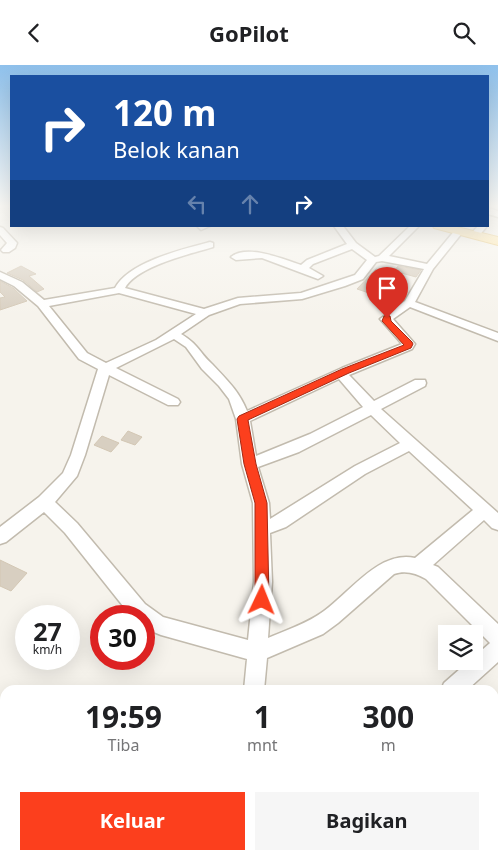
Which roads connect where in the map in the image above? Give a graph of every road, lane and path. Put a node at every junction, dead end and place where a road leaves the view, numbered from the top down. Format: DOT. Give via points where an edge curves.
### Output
graph roads {
  1 [pos="12,243"];
  2 [pos="396,243"];
  3 [pos="449,243"];
  4 [pos="210,245"];
  5 [pos="353,245"];
  6 [pos="6,250"];
  7 [pos="236,257"];
  8 [pos="378,259"];
  9 [pos="430,267"];
  10 [pos="302,269"];
  11 [pos="0,275"];
  12 [pos="318,277"];
  13 [pos="119,290"];
  14 [pos="408,303"];
  15 [pos="42,304"];
  16 [pos="205,313"];
  17 [pos="172,334"];
  18 [pos="498,337"];
  19 [pos="105,368"];
  20 [pos="341,373"];
  21 [pos="420,383"];
  22 [pos="173,402"];
  23 [pos="371,407"];
  24 [pos="243,419"];
  25 [pos="410,444"];
  26 [pos="250,464"];
  27 [pos="45,501"];
  28 [pos="484,510"];
  29 [pos="498,523"];
  30 [pos="262,529"];
  31 [pos="0,537"];
  32 [pos="419,566"];
  33 [pos="498,637"];
  34 [pos="498,649"];
  35 [pos="258,652"];
  36 [pos="255,685"];
  37 [pos="457,685"];
  1 -- 6 [label="street"];
  2 -- 8 [label="street"];
  3 -- 9 [label="street"];
  4 -- 13 [label="street" via="134,273 122,281"];
  5 -- 8 [label="street"];
  5 -- 10 [label="street" via="310,262"];
  7 -- 10 [label="street" via="263,255"];
  8 -- 9 [label="street"];
  8 -- 16 [label="street" via="359,277 306,295 238,301"];
  9 -- 14 [label="street"];
  10 -- 12 [label="street"];
  11 -- 15 [label="street" via="18,284"];
  13 -- 15 [label="street"];
  13 -- 16 [label="street"];
  14 -- 18 [label="street"];
  14 -- 20 [label="street" via="386,320 408,346"];
  15 -- 19 [label="street" via="83,356"];
  16 -- 17 [label="street"];
  17 -- 19 [label="street" via="156,345"];
  17 -- 24 [label="street" via="190,344 224,383 235,398"];
  19 -- 22 [label="street"];
  19 -- 27 [label="street" via="73,469"];
  20 -- 23 [label="street"];
  20 -- 24 [label="street"];
  21 -- 23 [label="street"];
  23 -- 25 [label="street"];
  23 -- 26 [label="street" via="312,439"];
  24 -- 26 [label="street"];
  25 -- 28 [label="street"];
  25 -- 30 [label="street" via="360,470 280,522"];
  26 -- 30 [label="street" via="261,503"];
  27 -- 31 [label="street"];
  27 -- 35 [label="street" via="150,621"];
  28 -- 29 [label="street"];
  28 -- 32 [label="street"];
  30 -- 35 [label="street" via="263,583"];
  32 -- 33 [label="street" via="432,573"];
  32 -- 35 [label="street" via="391,566 316,627"];
  34 -- 37 [label="street"];
  35 -- 36 [label="street"];
}
